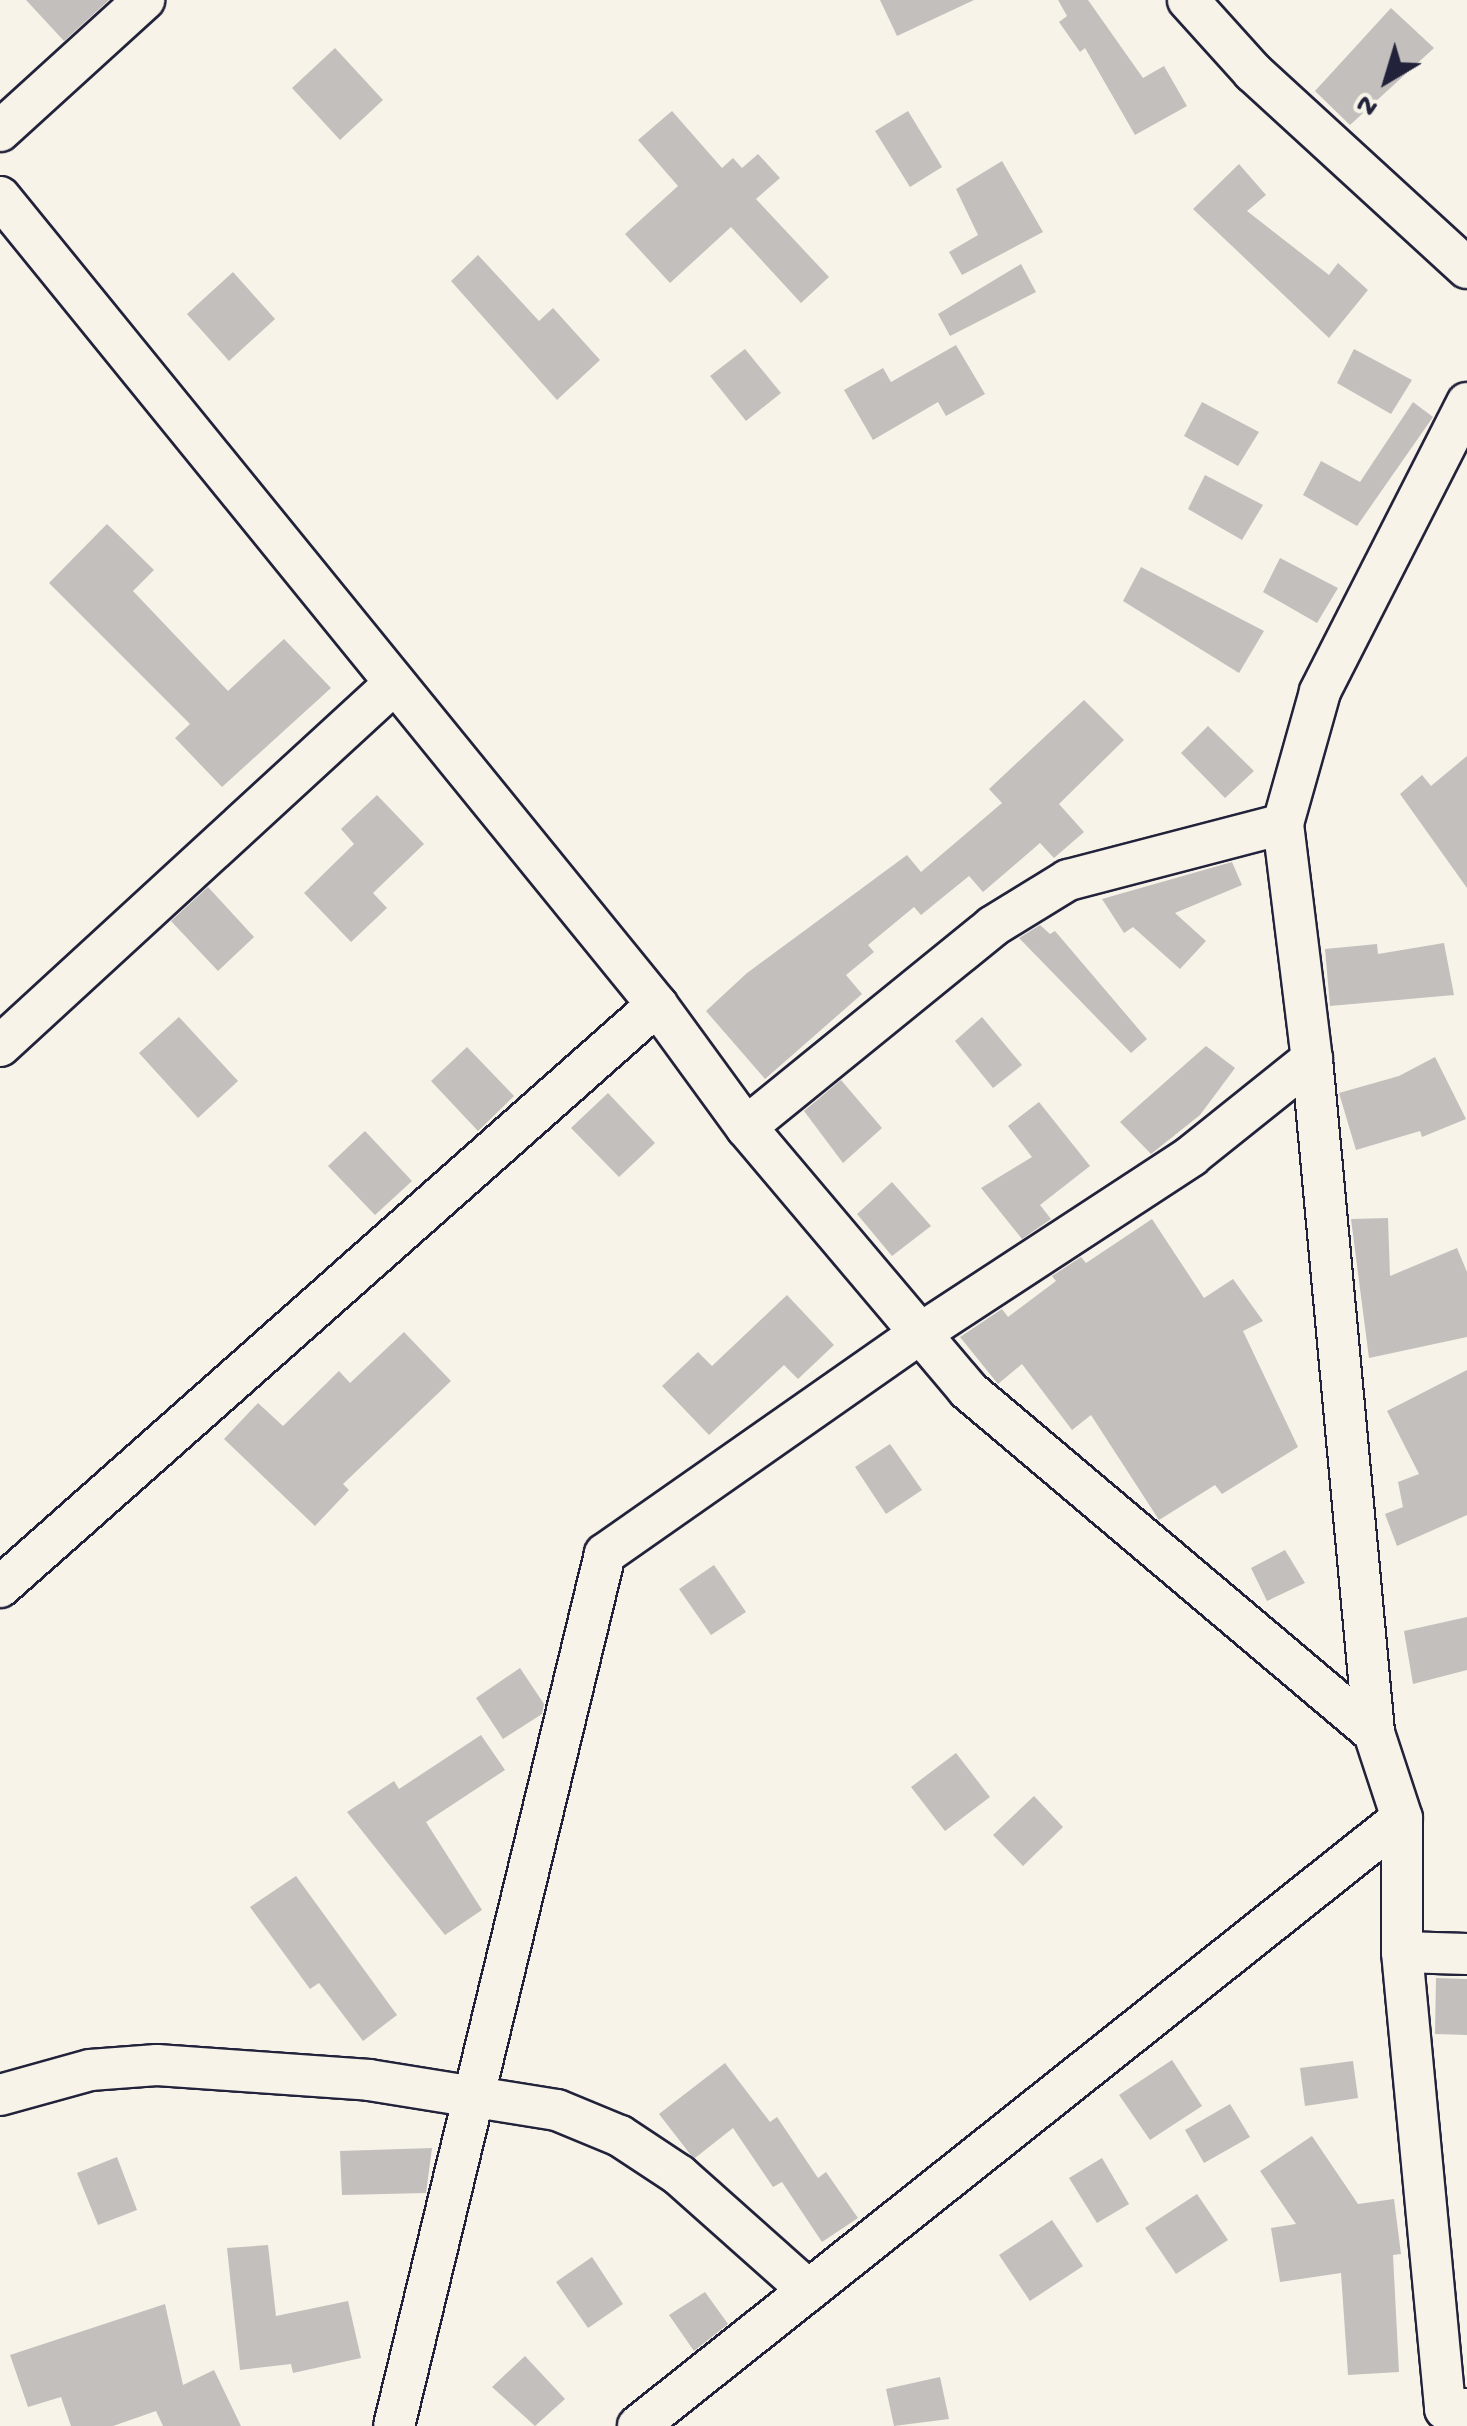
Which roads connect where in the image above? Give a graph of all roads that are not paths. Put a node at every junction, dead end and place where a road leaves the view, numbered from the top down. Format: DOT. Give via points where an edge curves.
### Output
graph roads {
  1 [pos="144,0"];
  2 [pos="1188,0"];
  3 [pos="0,130"];
  4 [pos="0,197"];
  5 [pos="1467,268"];
  6 [pos="1467,403"];
  7 [pos="395,683"];
  8 [pos="1283,824"];
  9 [pos="657,1004"];
  10 [pos="0,1046"];
  11 [pos="1312,1059"];
  12 [pos="746,1127"];
  13 [pos="921,1333"];
  14 [pos="0,1587"];
  15 [pos="1374,1733"];
  16 [pos="1402,1818"];
  17 [pos="1402,1952"];
  18 [pos="1467,1954"];
  19 [pos="4,2089"];
  20 [pos="478,2097"];
  21 [pos="808,2290"];
  22 [pos="1467,2409"];
  23 [pos="394,2426"];
  24 [pos="638,2426"];
  1 -- 3 [label="street"];
  2 -- 5 [label="street" via="1253,72"];
  4 -- 7 [label="street"];
  6 -- 8 [label="street" via="1320,692"];
  7 -- 9 [label="street"];
  7 -- 10 [label="street"];
  8 -- 11 [label="street"];
  8 -- 12 [label="street" via="1068,880 993,926"];
  9 -- 12 [label="street"];
  9 -- 14 [label="street"];
  11 -- 13 [label="street" via="1191,1156"];
  11 -- 15 [label="street"];
  12 -- 13 [label="street"];
  13 -- 15 [label="street" via="968,1390"];
  13 -- 20 [label="street" via="604,1554"];
  15 -- 16 [label="street"];
  16 -- 17 [label="street"];
  16 -- 21 [label="street"];
  17 -- 18 [label="street"];
  17 -- 22 [label="street" via="1445,2409"];
  19 -- 20 [label="street" via="90,2070 157,2065 369,2080"];
  20 -- 21 [label="street" via="557,2110 620,2136 679,2175"];
  20 -- 23 [label="street"];
  21 -- 24 [label="street"];
}
